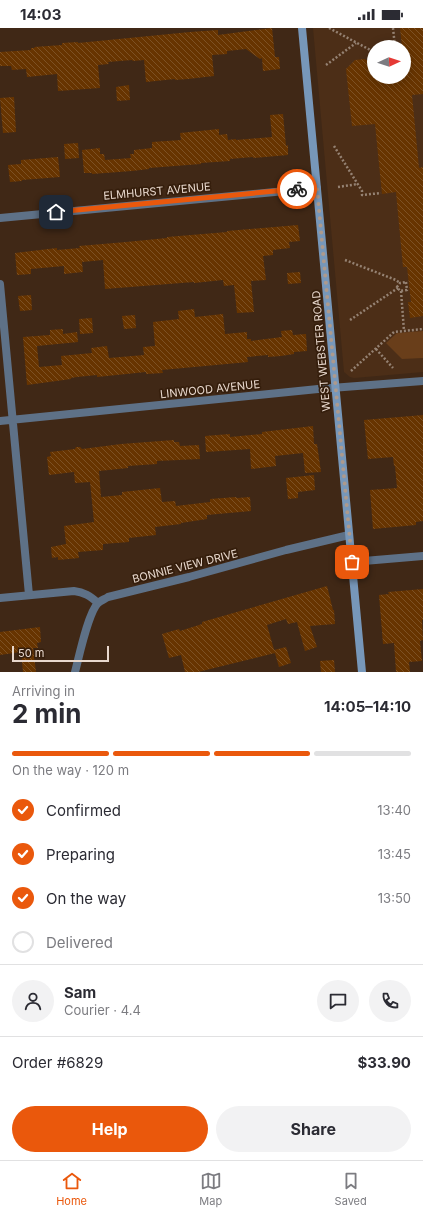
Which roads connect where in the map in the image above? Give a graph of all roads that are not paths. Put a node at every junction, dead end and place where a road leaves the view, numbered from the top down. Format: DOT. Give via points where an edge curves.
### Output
graph roads {
  1 [pos="302,28"];
  2 [pos="317,188"];
  3 [pos="0,218"];
  4 [pos="0,284"];
  5 [pos="423,381"];
  6 [pos="336,388"];
  7 [pos="13,420"];
  8 [pos="0,421"];
  9 [pos="349,535"];
  10 [pos="423,556"];
  11 [pos="352,562"];
  12 [pos="29,595"];
  13 [pos="0,598"];
  14 [pos="98,603"];
  15 [pos="75,672"];
  16 [pos="362,672"];
  1 -- 2 [label="street, WEST WEBSTER ROAD"];
  2 -- 3 [label="street, ELMHURST AVENUE"];
  2 -- 6 [label="street, WEST WEBSTER ROAD"];
  4 -- 7 [label="street"];
  5 -- 6 [label="street, LINWOOD AVENUE"];
  6 -- 7 [label="street, LINWOOD AVENUE"];
  6 -- 9 [label="street, WEST WEBSTER ROAD"];
  7 -- 8 [label="street, LINWOOD AVENUE"];
  7 -- 12 [label="street"];
  9 -- 11 [label="street, WEST WEBSTER ROAD"];
  9 -- 14 [label="street, BONNIE VIEW DRIVE" via="115,595"];
  10 -- 11 [label="street"];
  11 -- 16 [label="street, WEST WEBSTER ROAD"];
  12 -- 13 [label="street"];
  12 -- 14 [label="street" via="83,592"];
  14 -- 15 [label="street" via="88,625"];
}
